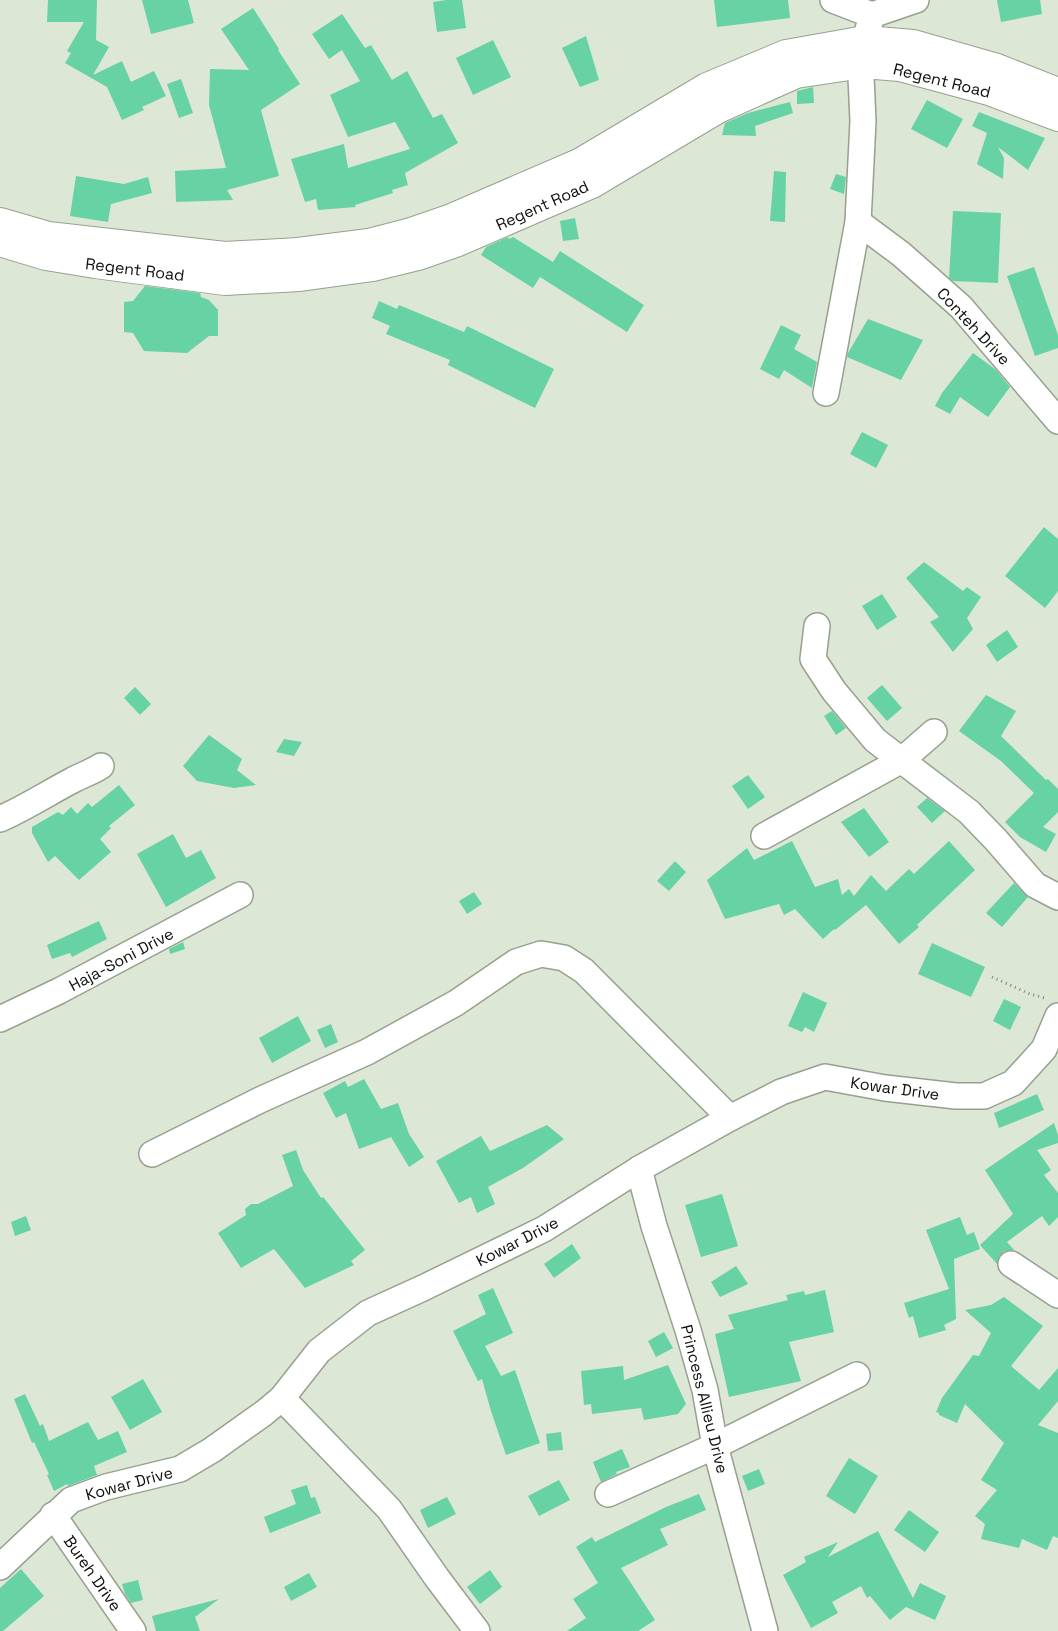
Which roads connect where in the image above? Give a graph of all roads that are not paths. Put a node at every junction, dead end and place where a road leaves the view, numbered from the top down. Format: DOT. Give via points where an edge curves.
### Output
graph roads {
  1 [pos="916,0"];
  2 [pos="856,21"];
  3 [pos="1058,92"];
  4 [pos="1058,117"];
  5 [pos="0,222"];
  6 [pos="858,222"];
  7 [pos="0,242"];
  8 [pos="826,393"];
  9 [pos="1058,421"];
  10 [pos="817,626"];
  11 [pos="934,732"];
  12 [pos="902,760"];
  13 [pos="101,766"];
  14 [pos="0,819"];
  15 [pos="764,836"];
  16 [pos="240,895"];
  17 [pos="1058,897"];
  18 [pos="1053,1007"];
  19 [pos="0,1019"];
  20 [pos="730,1118"];
  21 [pos="152,1154"];
  22 [pos="639,1169"];
  23 [pos="1011,1264"];
  24 [pos="1058,1295"];
  25 [pos="858,1375"];
  26 [pos="282,1398"];
  27 [pos="715,1446"];
  28 [pos="608,1494"];
  29 [pos="53,1515"];
  30 [pos="0,1567"];
  31 [pos="133,1631"];
  32 [pos="477,1631"];
  33 [pos="765,1631"];
  1 -- 2 [label="street"];
  2 -- 3 [label="main road, Regent Road" via="913,44 997,68"];
  2 -- 4 [label="main road, Regent Road" via="900,67 989,90"];
  2 -- 5 [label="main road, Regent Road" via="707,87 581,162 449,219 369,243 298,252 225,256 48,236"];
  2 -- 6 [label="street" via="863,121"];
  2 -- 7 [label="main road, Regent Road" via="796,74 718,109 592,184 418,256 373,267 300,277 225,280 46,256"];
  6 -- 8 [label="street"];
  6 -- 9 [label="street, Conteh Drive" via="901,254 961,307"];
  10 -- 12 [label="street" via="813,659 834,691 875,740"];
  11 -- 12 [label="street"];
  12 -- 15 [label="street"];
  12 -- 17 [label="street" via="970,812 1035,886"];
  13 -- 14 [label="street"];
  16 -- 19 [label="street, Haja-Soni Drive" via="60,991"];
  18 -- 20 [label="street, Kowar Drive" via="1044,1049 1013,1082 984,1096 885,1088 825,1077 781,1092"];
  20 -- 21 [label="street" via="584,971 564,958 541,954 516,962 456,1003 367,1052"];
  20 -- 22 [label="street, Kowar Drive"];
  22 -- 26 [label="street, Kowar Drive" via="544,1230 368,1313 319,1351"];
  22 -- 27 [label="street, Princess Allieu Drive" via="705,1390"];
  23 -- 24 [label="street"];
  25 -- 27 [label="street"];
  26 -- 29 [label="street, Kowar Drive" via="212,1450 180,1469 106,1487 71,1500"];
  26 -- 32 [label="street" via="390,1509"];
  27 -- 28 [label="street"];
  27 -- 33 [label="street, Princess Allieu Drive"];
  29 -- 30 [label="street, Kowar Drive"];
  29 -- 31 [label="street, Bureh Drive"];
}
